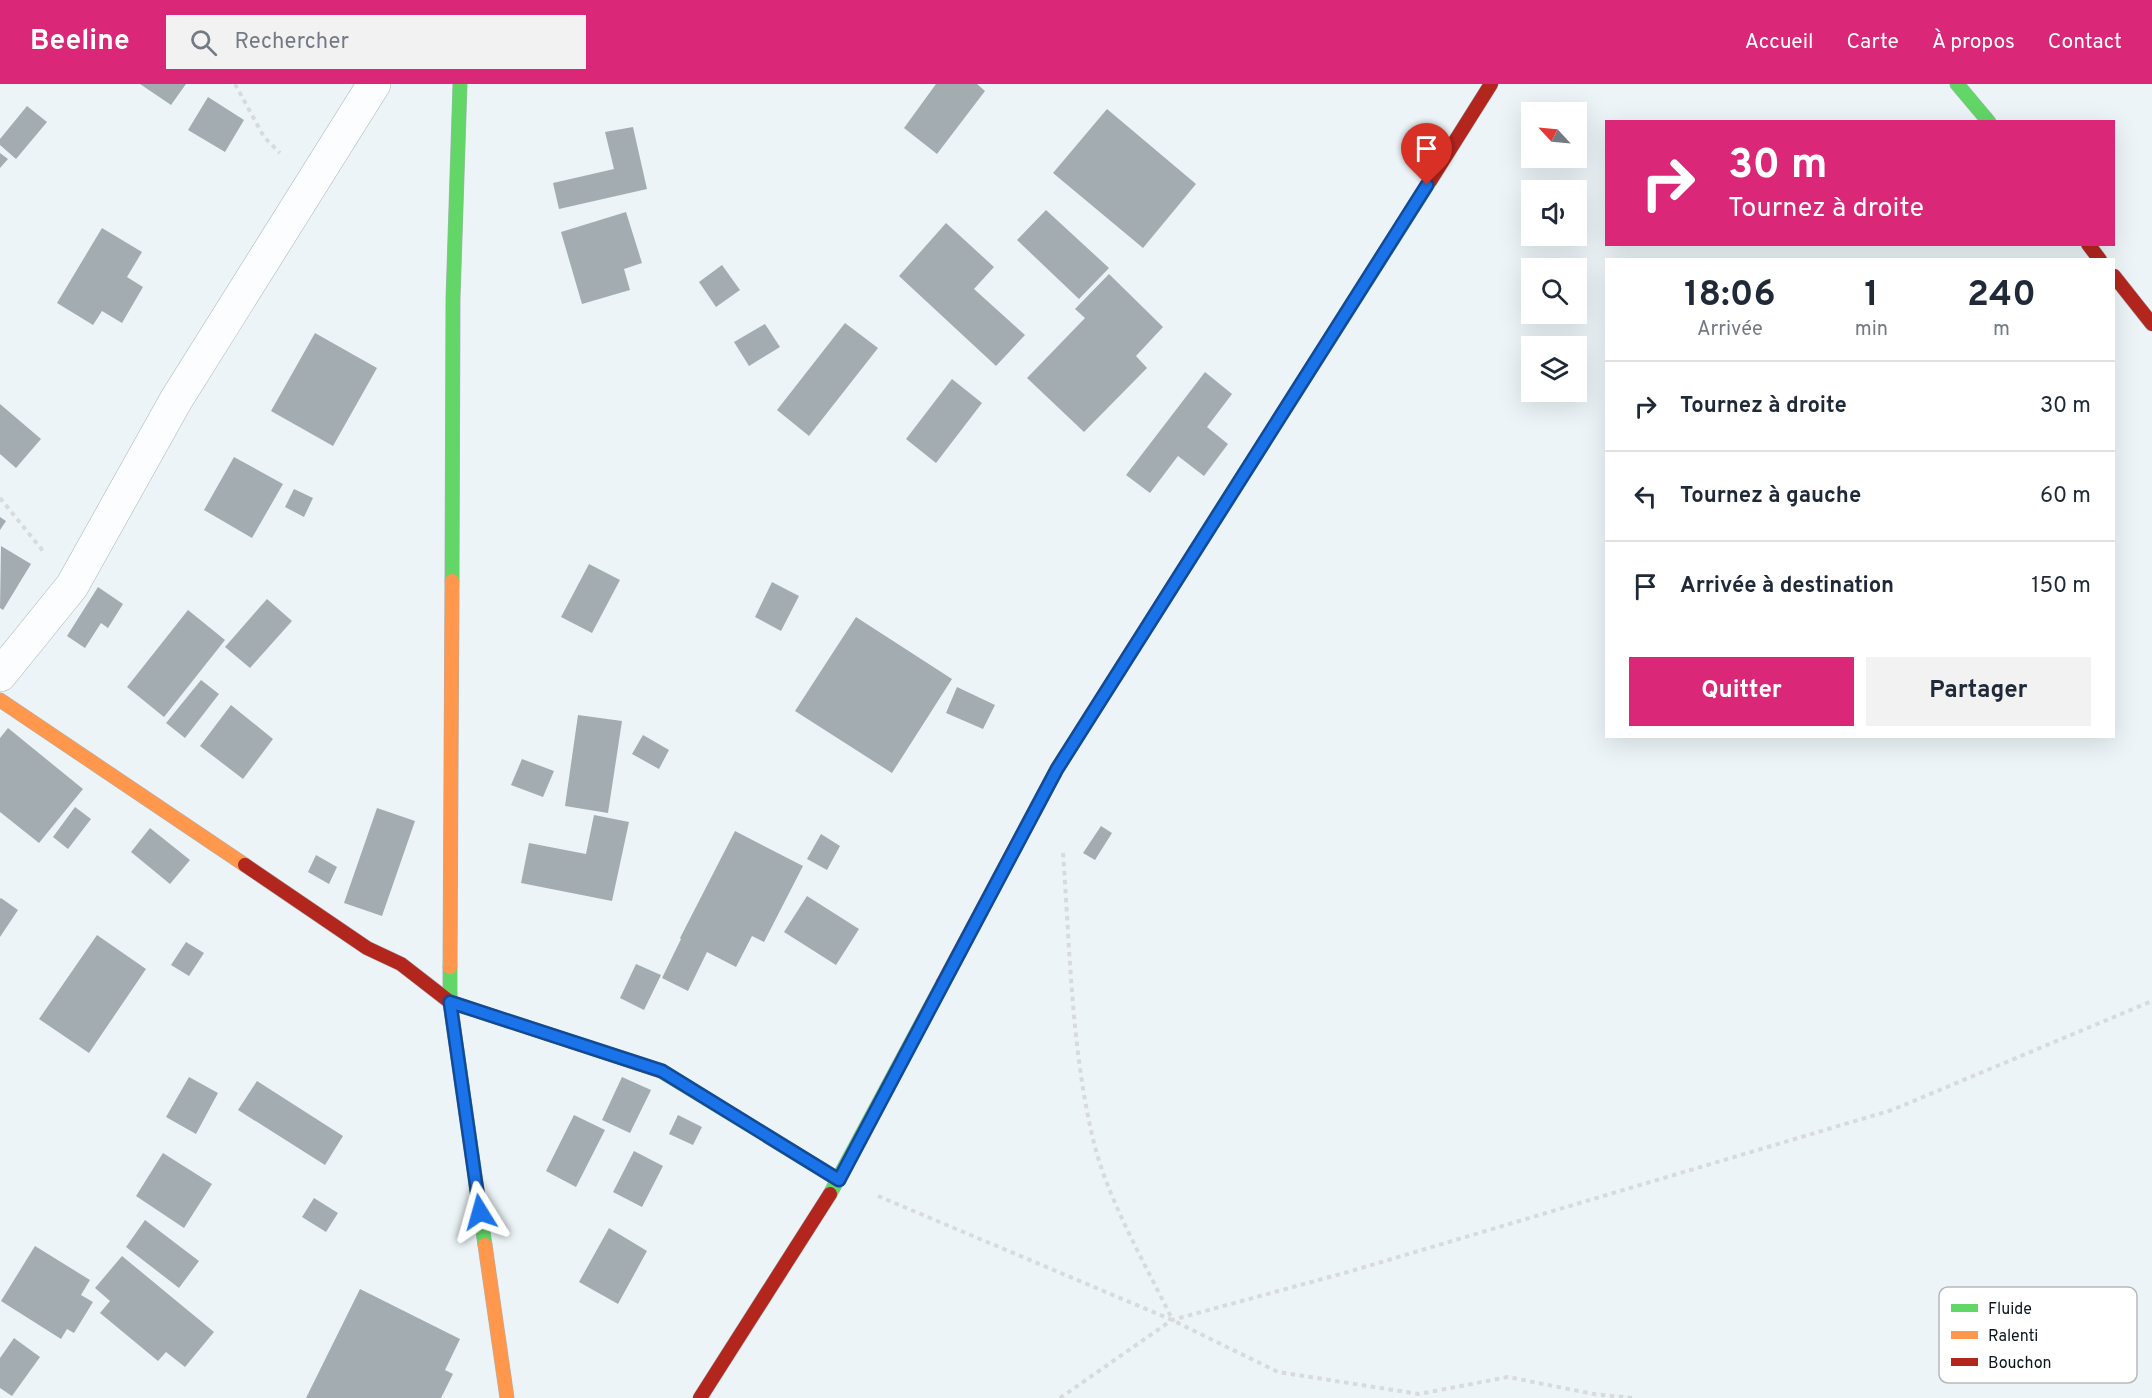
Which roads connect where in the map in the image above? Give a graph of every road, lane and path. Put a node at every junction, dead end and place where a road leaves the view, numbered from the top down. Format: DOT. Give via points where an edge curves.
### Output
graph roads {
  1 [pos="235,84"];
  2 [pos="374,84"];
  3 [pos="460,84"];
  4 [pos="1491,84"];
  5 [pos="1957,84"];
  6 [pos="1987,120"];
  7 [pos="320,170"];
  8 [pos="2115,277"];
  9 [pos="2152,324"];
  10 [pos="0,498"];
  11 [pos="72,586"];
  12 [pos="0,675"];
  13 [pos="0,700"];
  14 [pos="1063,852"];
  15 [pos="2152,1001"];
  16 [pos="450,1002"];
  17 [pos="839,1180"];
  18 [pos="1172,1320"];
  19 [pos="507,1398"];
  20 [pos="700,1398"];
  21 [pos="1060,1398"];
  22 [pos="1632,1398"];
  1 -- 7 [label="path" via="264,137 279,152"];
  2 -- 7 [label="street"];
  3 -- 16 [label="street" via="453,311"];
  4 -- 17 [label="street" via="1057,769"];
  5 -- 6 [label="street"];
  7 -- 11 [label="street" via="176,400"];
  8 -- 9 [label="street"];
  10 -- 11 [label="path"];
  11 -- 12 [label="street"];
  13 -- 16 [label="street" via="367,948 401,964"];
  14 -- 18 [label="path" via="1078,1055 1094,1141 1113,1198"];
  15 -- 18 [label="path" via="1892,1110 1348,1272"];
  16 -- 17 [label="street" via="662,1071"];
  16 -- 19 [label="street"];
  17 -- 18 [label="path"];
  17 -- 20 [label="street"];
  18 -- 21 [label="path"];
  18 -- 22 [label="path" via="1278,1372 1419,1394 1508,1377"];
}
